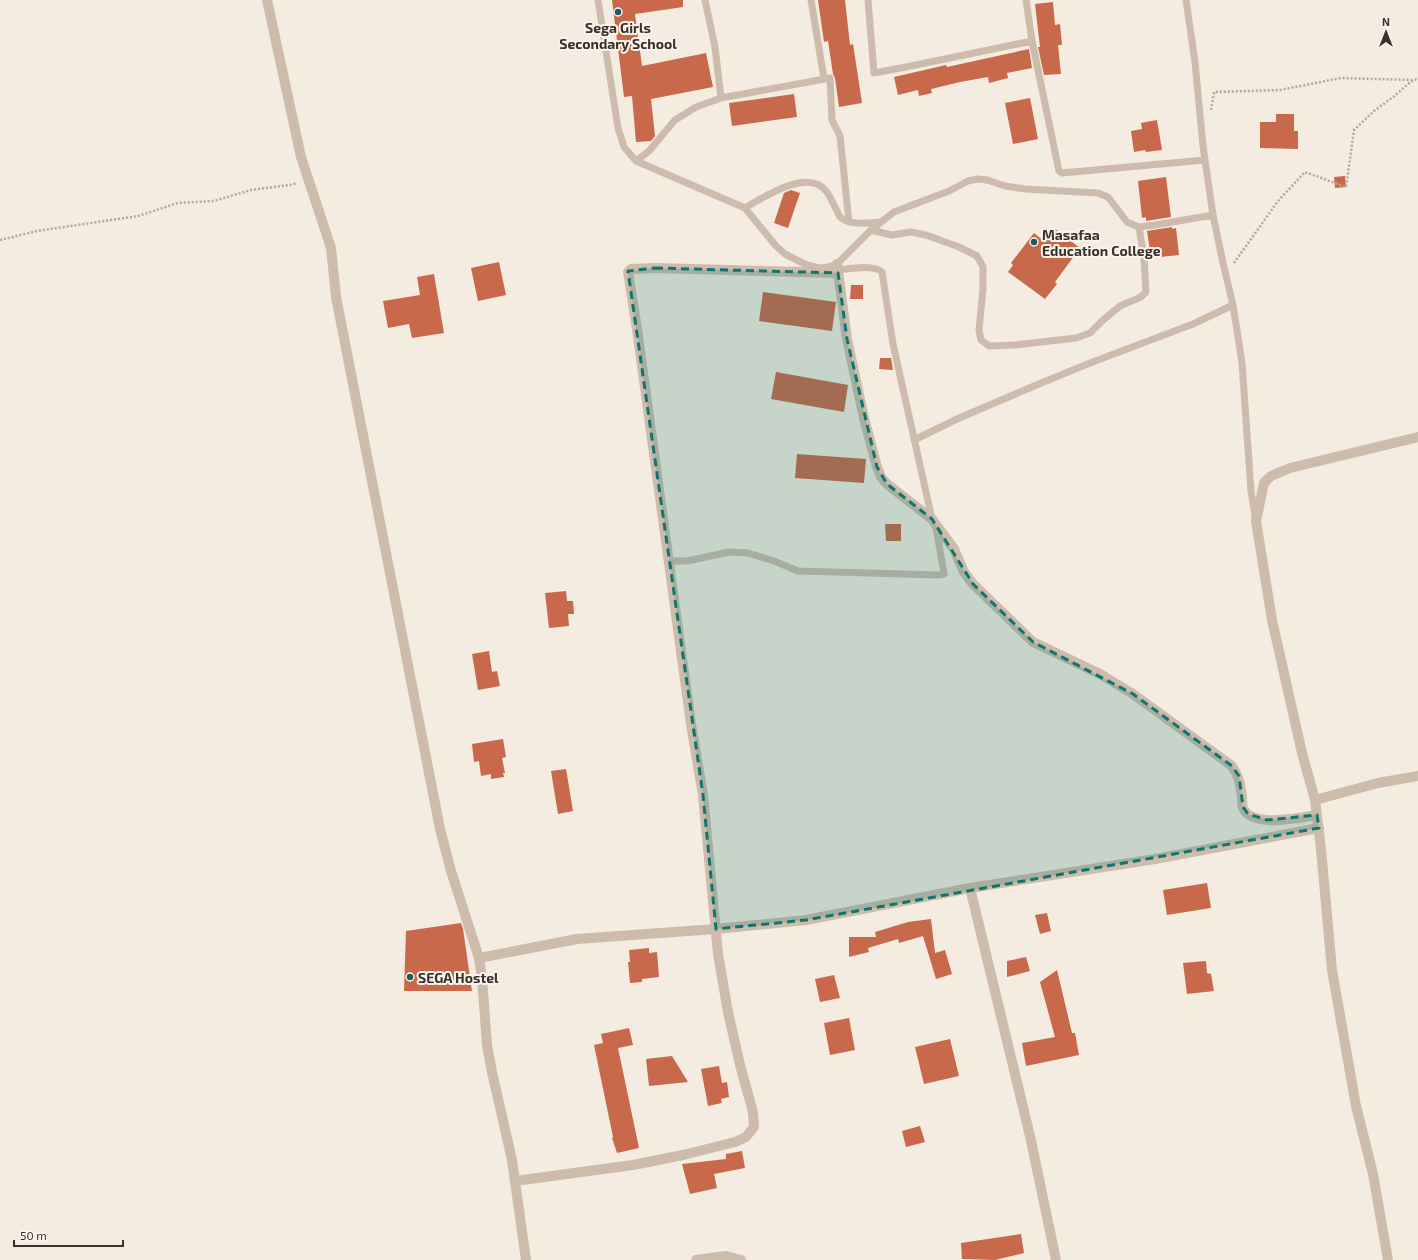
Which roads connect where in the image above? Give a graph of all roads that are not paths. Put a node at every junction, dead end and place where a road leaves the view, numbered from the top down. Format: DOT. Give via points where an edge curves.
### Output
graph roads {
  1 [pos="267,0"];
  2 [pos="598,0"];
  3 [pos="705,0"];
  4 [pos="811,0"];
  5 [pos="868,0"];
  6 [pos="1026,0"];
  7 [pos="1186,0"];
  8 [pos="1032,42"];
  9 [pos="824,79"];
  10 [pos="721,98"];
  11 [pos="1205,160"];
  12 [pos="636,161"];
  13 [pos="746,208"];
  14 [pos="1213,215"];
  15 [pos="849,222"];
  16 [pos="880,222"];
  17 [pos="1139,227"];
  18 [pos="871,230"];
  19 [pos="838,269"];
  20 [pos="1233,305"];
  21 [pos="1418,437"];
  22 [pos="914,440"];
  23 [pos="1256,521"];
  24 [pos="934,522"];
  25 [pos="669,561"];
  26 [pos="1418,776"];
  27 [pos="1315,800"];
  28 [pos="1317,816"];
  29 [pos="1319,828"];
  30 [pos="970,888"];
  31 [pos="716,929"];
  32 [pos="479,958"];
  33 [pos="515,1181"];
  34 [pos="526,1260"];
  35 [pos="696,1260"];
  36 [pos="741,1260"];
  37 [pos="1056,1260"];
  38 [pos="1388,1260"];
  1 -- 32 [label="street" via="301,157 331,248 336,297 440,829"];
  2 -- 12 [label="lane" via="618,128 624,147"];
  3 -- 10 [label="lane" via="715,47"];
  4 -- 9 [label="lane"];
  5 -- 8 [label="lane" via="874,73"];
  6 -- 8 [label="lane"];
  7 -- 11 [label="lane"];
  8 -- 11 [label="lane" via="1056,164 1060,173"];
  9 -- 10 [label="lane"];
  9 -- 15 [label="lane" via="830,78 832,120 840,136"];
  10 -- 12 [label="lane" via="696,107 675,120 649,151"];
  11 -- 14 [label="lane"];
  12 -- 13 [label="lane"];
  13 -- 15 [label="lane" via="767,195 792,184 805,182 818,185 827,192 840,217"];
  13 -- 19 [label="lane" via="785,254 807,265"];
  14 -- 17 [label="lane"];
  14 -- 20 [label="lane"];
  15 -- 16 [label="lane"];
  16 -- 17 [label="lane" via="894,212 978,179 1025,189 1098,192 1108,197 1127,222"];
  16 -- 18 [label="lane"];
  17 -- 18 [label="lane" via="1146,292 1141,298 1120,306 1090,333 1076,338 989,346 981,340 979,330 983,267 977,256 926,235 911,232 892,235"];
  18 -- 19 [label="lane"];
  19 -- 22 [label="lane" via="872,267 882,272 893,344"];
  19 -- 24 [label="street" via="847,339 877,467 887,484"];
  19 -- 25 [label="street" via="655,268 628,271"];
  20 -- 22 [label="lane" via="1194,324 1034,386"];
  20 -- 23 [label="lane" via="1242,363 1251,491"];
  21 -- 23 [label="street" via="1290,468 1271,476 1264,483"];
  22 -- 24 [label="lane"];
  23 -- 27 [label="street" via="1272,620"];
  24 -- 25 [label="lane" via="944,574 940,575 798,572 748,552 729,552 687,561"];
  24 -- 28 [label="street" via="954,549 964,572 973,584 1033,642 1100,674 1133,694 1232,766 1239,776 1243,807 1248,814 1254,818 1267,820"];
  25 -- 31 [label="street" via="703,795"];
  26 -- 27 [label="street" via="1378,783"];
  27 -- 28 [label="street"];
  28 -- 29 [label="street"];
  29 -- 30 [label="street" via="1155,859"];
  29 -- 38 [label="street" via="1332,970 1356,1106 1373,1174"];
  30 -- 31 [label="street" via="806,920"];
  30 -- 37 [label="street" via="1030,1136"];
  31 -- 32 [label="street" via="577,939"];
  31 -- 33 [label="street" via="728,1012 753,1112 754,1127 746,1137 735,1142 683,1155 633,1165"];
  32 -- 33 [label="street" via="487,1045"];
  33 -- 34 [label="street"];
  35 -- 36 [label="street" via="726,1256"];
}
